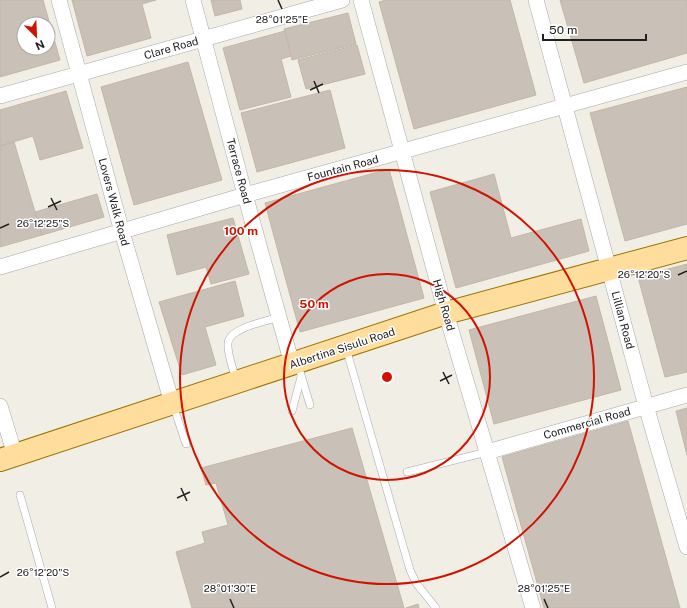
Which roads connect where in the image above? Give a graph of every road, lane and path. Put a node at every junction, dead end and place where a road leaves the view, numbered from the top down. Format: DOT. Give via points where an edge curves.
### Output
graph roads {
  1 [pos="59,0"];
  2 [pos="193,0"];
  3 [pos="342,0"];
  4 [pos="361,0"];
  5 [pos="536,0"];
  6 [pos="204,38"];
  7 [pos="687,72"];
  8 [pos="80,74"];
  9 [pos="0,96"];
  10 [pos="564,105"];
  11 [pos="402,152"];
  12 [pos="245,195"];
  13 [pos="122,232"];
  14 [pos="687,248"];
  15 [pos="0,267"];
  16 [pos="609,270"];
  17 [pos="446,313"];
  18 [pos="279,317"];
  19 [pos="346,346"];
  20 [pos="297,368"];
  21 [pos="237,382"];
  22 [pos="687,395"];
  23 [pos="172,403"];
  24 [pos="0,406"];
  25 [pos="310,406"];
  26 [pos="646,406"];
  27 [pos="292,411"];
  28 [pos="186,444"];
  29 [pos="487,452"];
  30 [pos="7,458"];
  31 [pos="408,472"];
  32 [pos="20,495"];
  33 [pos="687,547"];
  34 [pos="52,608"];
  35 [pos="436,608"];
  36 [pos="533,608"];
  1 -- 8 [label="street, Lovers Walk Road"];
  2 -- 6 [label="street, Terrace Road"];
  3 -- 6 [label="street, Clare Road"];
  4 -- 11 [label="street, High Road"];
  5 -- 10 [label="street, Lillian Road"];
  6 -- 8 [label="street, Clare Road"];
  6 -- 12 [label="street, Terrace Road"];
  7 -- 10 [label="street, Fountain Road"];
  8 -- 9 [label="street, Clare Road"];
  8 -- 13 [label="street, Lovers Walk Road"];
  10 -- 11 [label="street, Fountain Road"];
  10 -- 16 [label="street, Lillian Road"];
  11 -- 12 [label="street, Fountain Road"];
  11 -- 17 [label="street, High Road"];
  12 -- 13 [label="street, Fountain Road"];
  12 -- 18 [label="street, Terrace Road"];
  13 -- 15 [label="street, Fountain Road"];
  13 -- 23 [label="street, Lovers Walk Road"];
  14 -- 16 [label="main road, Albertina Sisulu Road"];
  16 -- 17 [label="main road, Albertina Sisulu Road"];
  16 -- 26 [label="street, Lillian Road"];
  17 -- 19 [label="main road, Albertina Sisulu Road"];
  17 -- 29 [label="street, High Road"];
  18 -- 20 [label="street, Terrace Road"];
  18 -- 21 [label="lane" via="237,330 232,335 228,342 229,353"];
  19 -- 20 [label="main road, Albertina Sisulu Road"];
  19 -- 35 [label="lane" via="410,570"];
  20 -- 21 [label="main road, Albertina Sisulu Road"];
  20 -- 25 [label="lane"];
  20 -- 27 [label="lane"];
  21 -- 23 [label="main road, Albertina Sisulu Road"];
  22 -- 26 [label="street, Commercial Road"];
  23 -- 28 [label="lane"];
  23 -- 30 [label="main road, Albertina Sisulu Road"];
  24 -- 30 [label="street"];
  26 -- 29 [label="street, Commercial Road"];
  26 -- 33 [label="street, Lillian Road"];
  29 -- 31 [label="lane"];
  29 -- 36 [label="street, High Road"];
  32 -- 34 [label="lane"];
}
